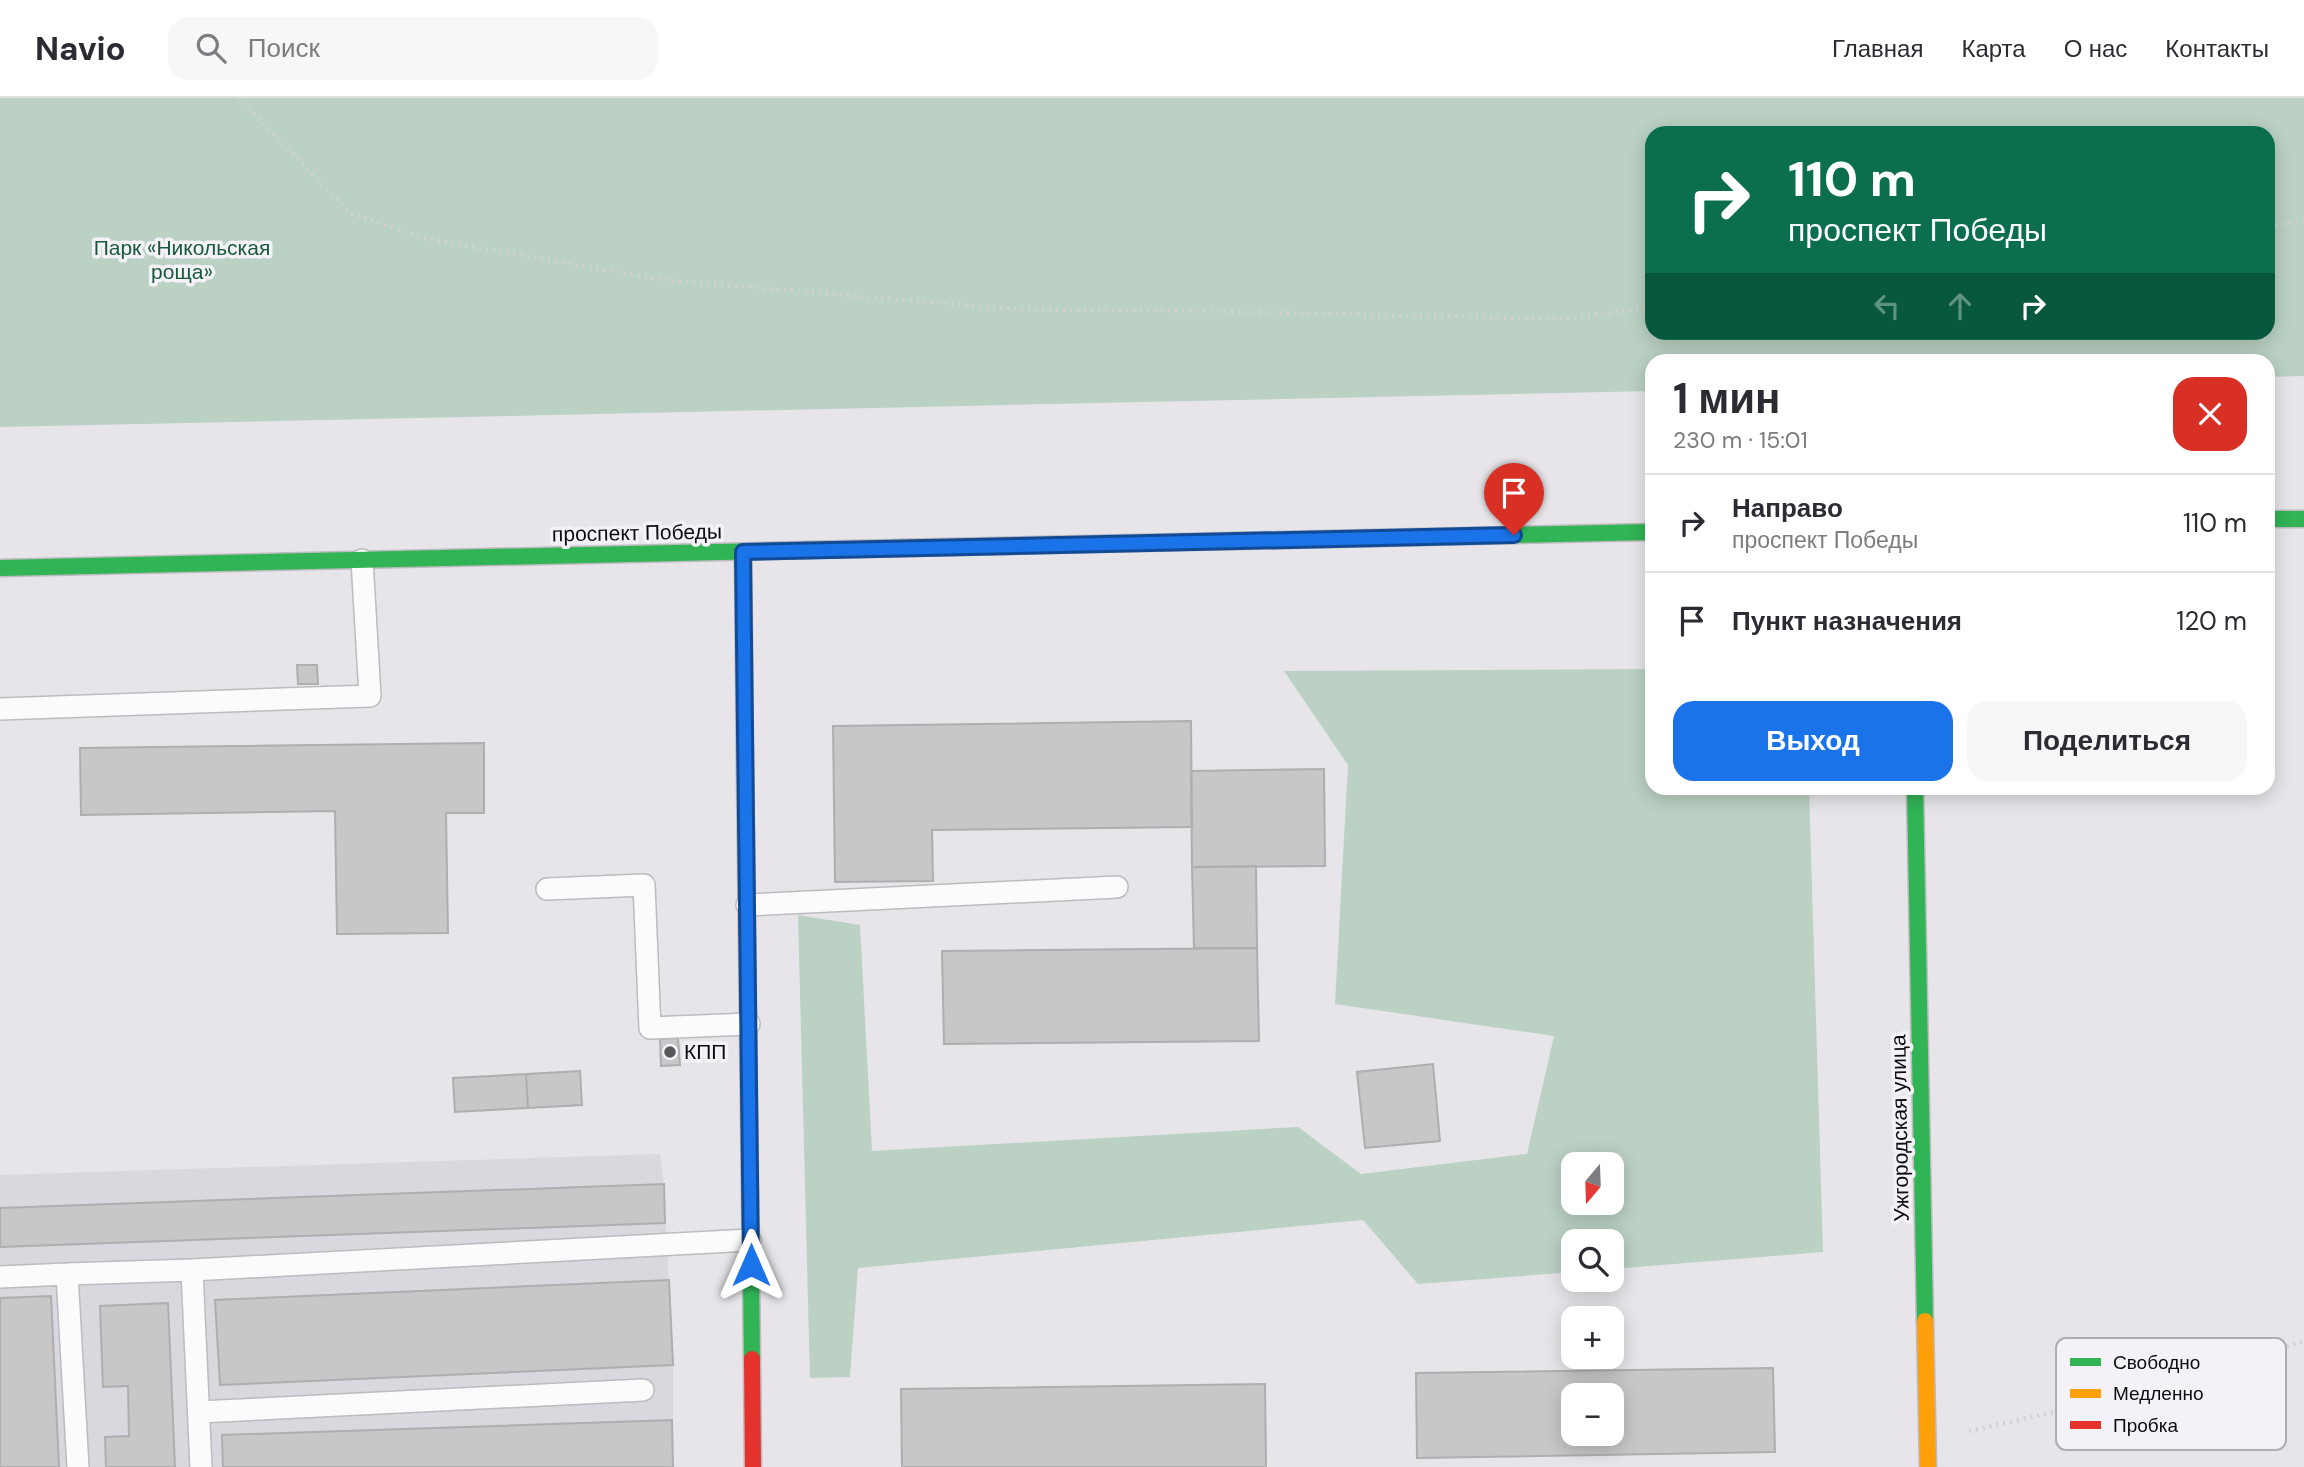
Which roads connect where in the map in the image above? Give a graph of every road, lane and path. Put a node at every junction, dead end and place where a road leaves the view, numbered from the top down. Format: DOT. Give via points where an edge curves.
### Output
graph roads {
  1 [pos="239,98"];
  2 [pos="2304,220"];
  3 [pos="2275,226"];
  4 [pos="1645,308"];
  5 [pos="2275,519"];
  6 [pos="2304,519"];
  7 [pos="1645,532"];
  8 [pos="743,552"];
  9 [pos="362,560"];
  10 [pos="0,568"];
  11 [pos="0,709"];
  12 [pos="1915,795"];
  13 [pos="1117,887"];
  14 [pos="547,889"];
  15 [pos="747,905"];
  16 [pos="748,1024"];
  17 [pos="750,1240"];
  18 [pos="192,1270"];
  19 [pos="67,1274"];
  20 [pos="0,1277"];
  21 [pos="2304,1341"];
  22 [pos="2286,1347"];
  23 [pos="643,1390"];
  24 [pos="199,1412"];
  25 [pos="2056,1412"];
  26 [pos="1927,1440"];
  27 [pos="78,1467"];
  28 [pos="201,1467"];
  29 [pos="753,1467"];
  30 [pos="1928,1467"];
  1 -- 4 [label="path" via="350,213 423,238 656,279 1012,309 1560,319"];
  2 -- 3 [label="path"];
  5 -- 6 [label="main road"];
  7 -- 8 [label="main road, проспект Победы"];
  8 -- 9 [label="main road, проспект Победы"];
  8 -- 15 [label="main road"];
  9 -- 10 [label="main road, проспект Победы"];
  9 -- 11 [label="lane" via="370,696"];
  12 -- 26 [label="main road, Ужгородская улица"];
  13 -- 15 [label="lane"];
  14 -- 16 [label="lane" via="643,885 650,1028"];
  15 -- 16 [label="main road"];
  16 -- 17 [label="main road"];
  17 -- 18 [label="lane"];
  17 -- 29 [label="main road"];
  18 -- 19 [label="lane"];
  18 -- 24 [label="lane"];
  19 -- 20 [label="lane"];
  19 -- 27 [label="lane"];
  21 -- 22 [label="path"];
  23 -- 24 [label="lane"];
  24 -- 28 [label="lane"];
  25 -- 26 [label="path"];
  26 -- 30 [label="main road, Ужгородская улица"];
}
